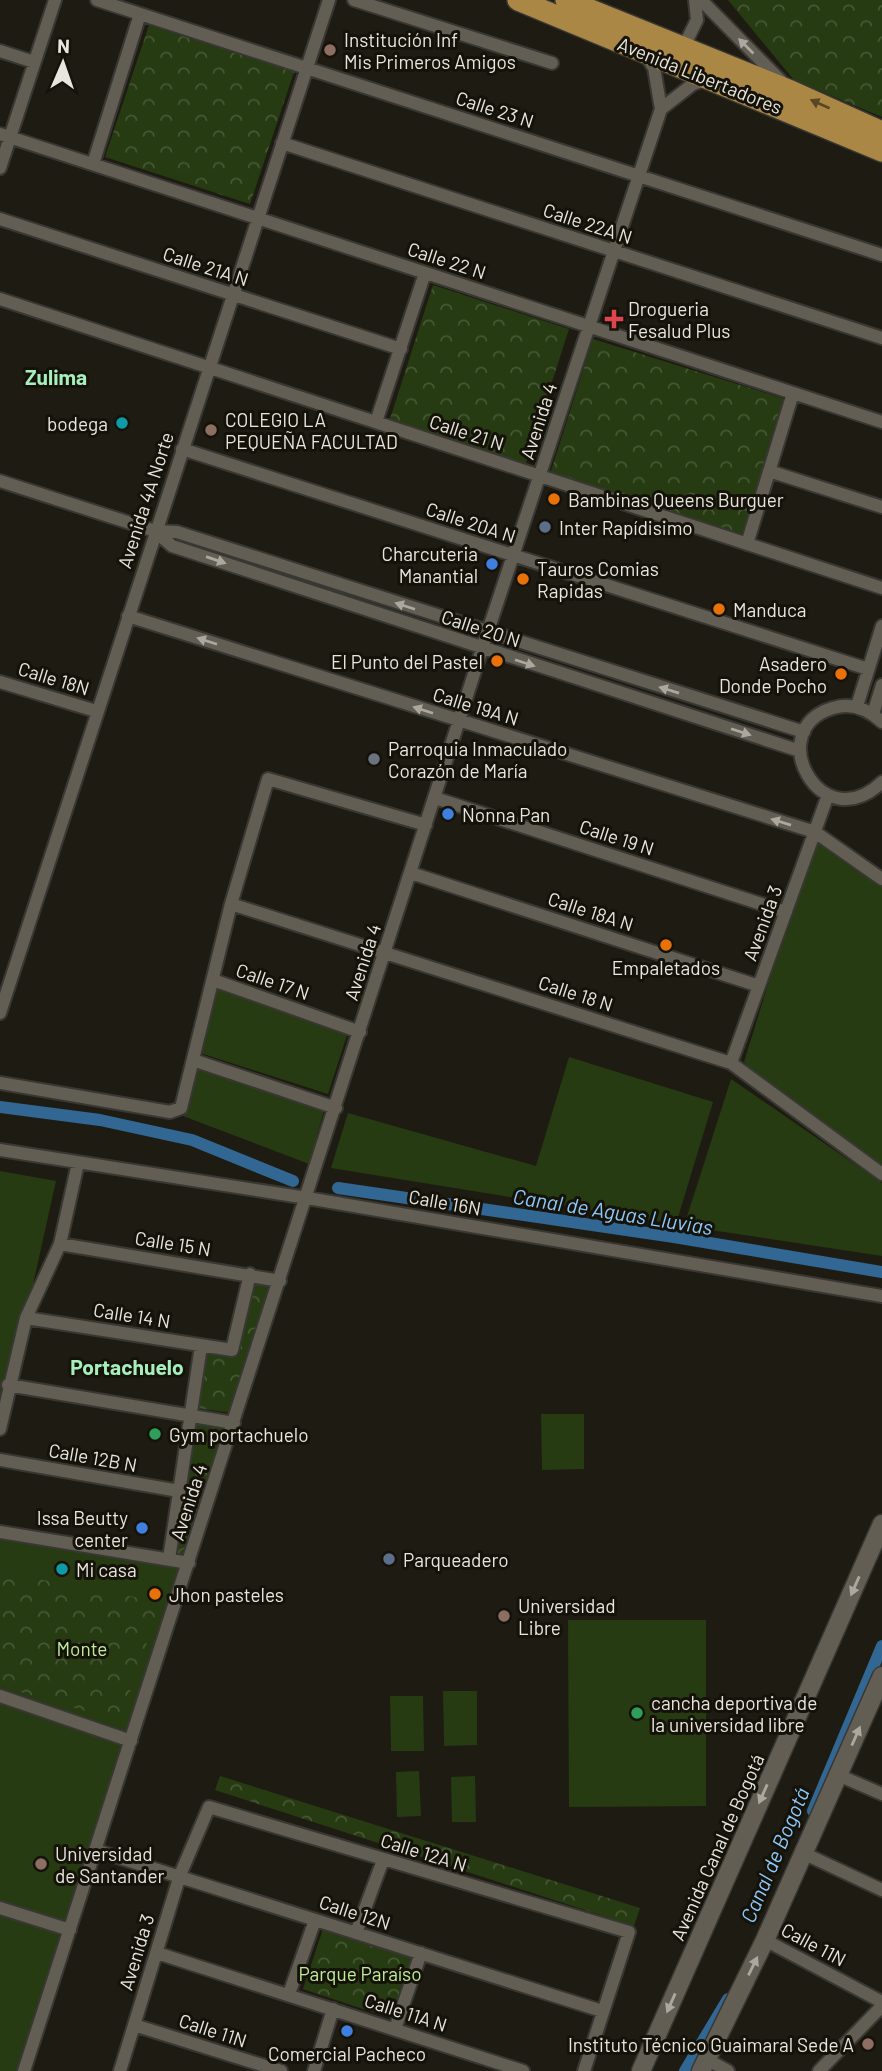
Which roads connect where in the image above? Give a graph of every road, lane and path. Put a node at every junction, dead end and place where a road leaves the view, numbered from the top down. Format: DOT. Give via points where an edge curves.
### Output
graph roads {
  1 [pos="55,0"];
  2 [pos="97,0"];
  3 [pos="329,0"];
  4 [pos="354,0"];
  5 [pos="518,0"];
  6 [pos="566,0"];
  7 [pos="695,0"];
  8 [pos="701,0"];
  9 [pos="140,14"];
  10 [pos="683,47"];
  11 [pos="0,51"];
  12 [pos="643,51"];
  13 [pos="34,62"];
  14 [pos="552,63"];
  15 [pos="306,68"];
  16 [pos="711,78"];
  17 [pos="791,91"];
  18 [pos="661,109"];
  19 [pos="882,132"];
  20 [pos="5,135"];
  21 [pos="282,143"];
  22 [pos="882,151"];
  23 [pos="93,164"];
  24 [pos="0,168"];
  25 [pos="639,176"];
  26 [pos="258,218"];
  27 [pos="0,219"];
  28 [pos="614,252"];
  29 [pos="882,256"];
  30 [pos="425,273"];
  31 [pos="232,294"];
  32 [pos="0,299"];
  33 [pos="589,327"];
  34 [pos="882,338"];
  35 [pos="401,349"];
  36 [pos="209,367"];
  37 [pos="793,393"];
  38 [pos="376,422"];
  39 [pos="882,422"];
  40 [pos="182,449"];
  41 [pos="769,471"];
  42 [pos="540,476"];
  43 [pos="0,481"];
  44 [pos="882,507"];
  45 [pos="155,531"];
  46 [pos="747,544"];
  47 [pos="514,556"];
  48 [pos="882,588"];
  49 [pos="128,616"];
  50 [pos="882,626"];
  51 [pos="488,633"];
  52 [pos="482,649"];
  53 [pos="868,669"];
  54 [pos="0,682"];
  55 [pos="882,685"];
  56 [pos="857,706"];
  57 [pos="96,711"];
  58 [pos="878,718"];
  59 [pos="460,722"];
  60 [pos="804,732"];
  61 [pos="800,751"];
  62 [pos="882,782"];
  63 [pos="828,795"];
  64 [pos="435,797"];
  65 [pos="426,825"];
  66 [pos="815,832"];
  67 [pos="411,873"];
  68 [pos="882,879"];
  69 [pos="231,904"];
  70 [pos="786,912"];
  71 [pos="385,951"];
  72 [pos="213,981"];
  73 [pos="759,986"];
  74 [pos="0,1013"];
  75 [pos="360,1031"];
  76 [pos="193,1060"];
  77 [pos="731,1063"];
  78 [pos="0,1083"];
  79 [pos="336,1108"];
  80 [pos="0,1150"];
  81 [pos="78,1163"];
  82 [pos="882,1174"];
  83 [pos="307,1198"];
  84 [pos="60,1244"];
  85 [pos="250,1274"];
  86 [pos="280,1281"];
  87 [pos="882,1296"];
  88 [pos="26,1318"];
  89 [pos="201,1346"];
  90 [pos="8,1385"];
  91 [pos="191,1416"];
  92 [pos="234,1423"];
  93 [pos="0,1429"];
  94 [pos="0,1460"];
  95 [pos="179,1492"];
  96 [pos="882,1524"];
  97 [pos="0,1532"];
  98 [pos="169,1559"];
  99 [pos="189,1563"];
  100 [pos="882,1676"];
  101 [pos="0,1696"];
  102 [pos="877,1700"];
  103 [pos="131,1741"];
  104 [pos="838,1775"];
  105 [pos="882,1794"];
  106 [pos="209,1807"];
  107 [pos="95,1850"];
  108 [pos="803,1853"];
  109 [pos="383,1860"];
  110 [pos="180,1875"];
  111 [pos="882,1890"];
  112 [pos="0,1908"];
  113 [pos="315,1920"];
  114 [pos="70,1930"];
  115 [pos="356,1933"];
  116 [pos="765,1940"];
  117 [pos="156,1953"];
  118 [pos="421,1953"];
  119 [pos="289,1994"];
  120 [pos="882,2004"];
  121 [pos="333,2009"];
  122 [pos="603,2011"];
  123 [pos="134,2025"];
  124 [pos="395,2029"];
  125 [pos="704,2066"];
  126 [pos="272,2070"];
  127 [pos="24,2071"];
  128 [pos="120,2071"];
  129 [pos="314,2071"];
  130 [pos="523,2071"];
  131 [pos="584,2071"];
  132 [pos="641,2071"];
  133 [pos="728,2071"];
  134 [pos="818,2071"];
  1 -- 13 [label="street"];
  2 -- 9 [label="street, Calle 23 N"];
  3 -- 15 [label="street, Avenida 4A Norte"];
  4 -- 14 [label="street"];
  5 -- 12 [label="main road, Avenida Libertadores"];
  6 -- 10 [label="main road, Avenida Libertadores"];
  7 -- 10 [label="street" via="697,20"];
  17 -- 8 [label="street, one-way"];
  9 -- 15 [label="street, Calle 23 N"];
  9 -- 23 [label="street"];
  10 -- 17 [label="main road, Avenida Libertadores"];
  11 -- 13 [label="street"];
  12 -- 16 [label="main road, Avenida Libertadores"];
  12 -- 18 [label="street, Avenida 4" via="654,68"];
  13 -- 20 [label="street"];
  15 -- 21 [label="street, Avenida 4A Norte"];
  15 -- 25 [label="street, Calle 23 N"];
  16 -- 18 [label="street" via="693,84"];
  16 -- 22 [label="main road, Avenida Libertadores"];
  19 -- 17 [label="main road, Avenida Libertadores, one-way"];
  18 -- 25 [label="street, Avenida 4"];
  20 -- 23 [label="street, Calle 22 N"];
  20 -- 24 [label="street"];
  21 -- 26 [label="street, Avenida 4A Norte"];
  21 -- 28 [label="street, Calle 22A N"];
  23 -- 26 [label="street, Calle 22 N"];
  25 -- 28 [label="street, Avenida 4"];
  25 -- 29 [label="street, Calle 23 N"];
  26 -- 30 [label="street, Calle 22 N"];
  26 -- 31 [label="street, Avenida 4A Norte"];
  27 -- 31 [label="street, Calle 21A N"];
  28 -- 33 [label="street, Avenida 4"];
  28 -- 34 [label="street, Calle 22A N"];
  30 -- 33 [label="street, Calle 22 N"];
  30 -- 35 [label="street"];
  31 -- 35 [label="street, Calle 21A N"];
  31 -- 36 [label="street, Avenida 4A Norte"];
  32 -- 36 [label="street, Calle 21 N"];
  33 -- 37 [label="street, Calle 22 N"];
  33 -- 42 [label="street, Avenida 4"];
  35 -- 38 [label="street"];
  36 -- 38 [label="street, Calle 21 N"];
  36 -- 40 [label="street, Avenida 4A Norte"];
  37 -- 39 [label="street, Calle 22 N"];
  37 -- 41 [label="street"];
  38 -- 42 [label="street, Calle 21 N"];
  40 -- 45 [label="street, Avenida 4A Norte"];
  40 -- 47 [label="street, Calle 20A N"];
  41 -- 44 [label="street"];
  41 -- 46 [label="street"];
  42 -- 46 [label="street, Calle 21 N"];
  42 -- 47 [label="street, Avenida 4"];
  43 -- 45 [label="street, Calle 20 N"];
  45 -- 49 [label="street, Avenida 4A Norte"];
  51 -- 45 [label="street, Calle 20 N, one-way" via="177,532"];
  45 -- 52 [label="street, Calle 20 N, one-way" via="172,546"];
  46 -- 48 [label="street, Calle 21 N"];
  47 -- 51 [label="street, Avenida 4"];
  47 -- 53 [label="street, Calle 20A N"];
  49 -- 57 [label="street, Avenida 4A Norte"];
  59 -- 49 [label="street, Calle 19A N, one-way"];
  50 -- 53 [label="street"];
  51 -- 52 [label="street, Avenida 4"];
  60 -- 51 [label="street, Calle 20 N, one-way"];
  52 -- 59 [label="street, Avenida 4"];
  52 -- 61 [label="street, Calle 20 N, one-way"];
  53 -- 56 [label="street"];
  54 -- 57 [label="street, Calle 18N"];
  55 -- 58 [label="street"];
  56 -- 58 [label="street"];
  56 -- 60 [label="street" via="826,710"];
  57 -- 74 [label="street, Avenida 4A Norte"];
  59 -- 64 [label="street, Avenida 4"];
  66 -- 59 [label="street, Calle 19A N, one-way"];
  60 -- 61 [label="street"];
  61 -- 63 [label="street" via="807,777"];
  62 -- 63 [label="street" via="859,797"];
  63 -- 66 [label="street, Avenida 3"];
  64 -- 65 [label="street, Avenida 4"];
  64 -- 70 [label="street, Calle 19 N"];
  65 -- 67 [label="street, Avenida 4"];
  65 -- 69 [label="street" via="268,779"];
  66 -- 68 [label="street, Calle 19A N"];
  66 -- 70 [label="street, Avenida 3"];
  67 -- 71 [label="street, Avenida 4"];
  67 -- 73 [label="street, Calle 18A N"];
  69 -- 71 [label="street, Calle 18 N"];
  69 -- 72 [label="street"];
  70 -- 73 [label="street, Avenida 3"];
  71 -- 75 [label="street, Avenida 4"];
  71 -- 77 [label="street, Calle 18 N"];
  72 -- 75 [label="street, Calle 17 N"];
  72 -- 76 [label="street"];
  73 -- 77 [label="street, Avenida 3"];
  75 -- 79 [label="street, Avenida 4"];
  76 -- 78 [label="street" via="181,1108 170,1112"];
  76 -- 79 [label="street"];
  77 -- 82 [label="street, Calle 18 N"];
  79 -- 83 [label="street, Avenida 4"];
  80 -- 81 [label="street, Calle 16N"];
  81 -- 83 [label="street, Calle 16N"];
  81 -- 84 [label="street"];
  83 -- 86 [label="street, Avenida 4"];
  83 -- 87 [label="street, Calle 16N"];
  84 -- 85 [label="street, Calle 15 N"];
  84 -- 88 [label="street"];
  85 -- 86 [label="street, Calle 15 N"];
  85 -- 89 [label="street, Calle 14 N" via="232,1350"];
  86 -- 92 [label="street, Avenida 4"];
  88 -- 89 [label="street, Calle 14 N"];
  88 -- 90 [label="street"];
  89 -- 91 [label="street"];
  90 -- 91 [label="street"];
  90 -- 93 [label="street"];
  91 -- 92 [label="street"];
  91 -- 95 [label="street"];
  92 -- 99 [label="street, Avenida 4"];
  94 -- 95 [label="street, Calle 12B N"];
  95 -- 98 [label="street"];
  96 -- 132 [label="main road, Avenida Canal de Bogotá, one-way"];
  97 -- 98 [label="street"];
  98 -- 99 [label="street"];
  99 -- 103 [label="street, Avenida 4"];
  100 -- 102 [label="main road"];
  101 -- 103 [label="street"];
  104 -- 102 [label="main road, one-way"];
  103 -- 107 [label="street, Avenida 4"];
  104 -- 105 [label="street"];
  104 -- 108 [label="main road"];
  106 -- 109 [label="street, Calle 12A N"];
  106 -- 110 [label="street, Avenida 3"];
  107 -- 110 [label="street, Calle 12N"];
  107 -- 114 [label="street, Avenida 4"];
  108 -- 111 [label="street"];
  108 -- 116 [label="main road"];
  109 -- 115 [label="street"];
  109 -- 122 [label="street, Calle 12A N" via="629,1932"];
  110 -- 113 [label="street, Calle 12N"];
  110 -- 117 [label="street, Avenida 3"];
  112 -- 114 [label="street"];
  113 -- 115 [label="street, Calle 12N"];
  113 -- 119 [label="street"];
  114 -- 127 [label="street, Avenida 4"];
  115 -- 118 [label="street, Calle 12N"];
  116 -- 120 [label="street, Calle 11N"];
  125 -- 116 [label="main road, one-way"];
  117 -- 119 [label="street, Calle 11A N"];
  117 -- 123 [label="street, Avenida 3"];
  118 -- 122 [label="street, Calle 12N"];
  118 -- 124 [label="street"];
  119 -- 121 [label="street, Calle 11A N"];
  120 -- 134 [label="street"];
  121 -- 124 [label="street, Calle 11A N"];
  121 -- 129 [label="street"];
  122 -- 131 [label="street"];
  123 -- 126 [label="street, Calle 11N"];
  123 -- 128 [label="street, Avenida 3"];
  124 -- 130 [label="street, Calle 11A N"];
  125 -- 133 [label="street"];
}
